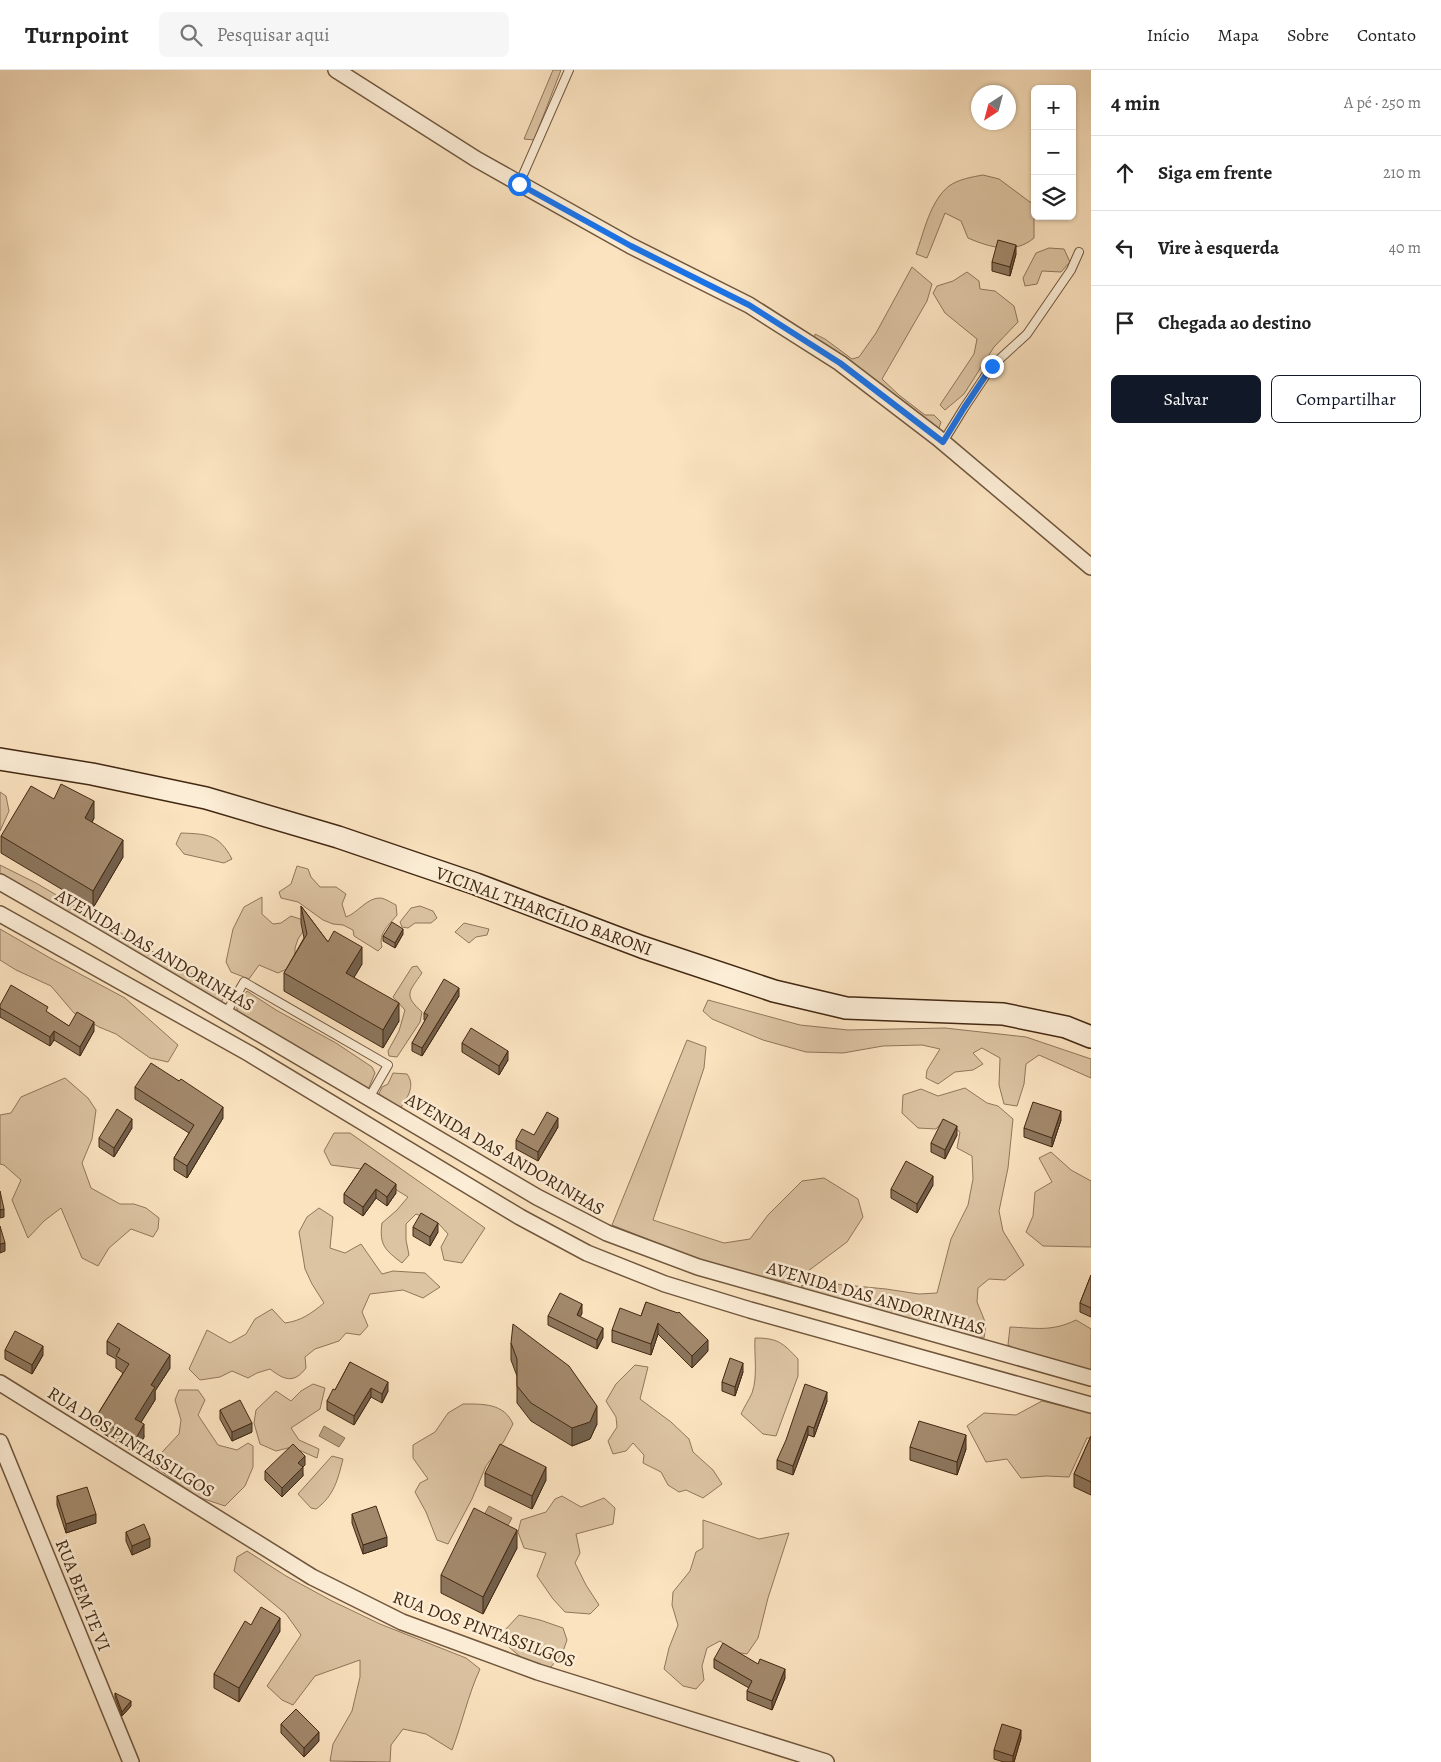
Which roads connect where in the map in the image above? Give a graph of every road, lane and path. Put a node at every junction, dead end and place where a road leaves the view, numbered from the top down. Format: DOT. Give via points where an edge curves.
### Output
graph roads {
  1 [pos="336,70"];
  2 [pos="570,70"];
  3 [pos="519,184"];
  4 [pos="1079,252"];
  5 [pos="943,442"];
  6 [pos="1091,567"];
  7 [pos="0,759"];
  8 [pos="0,882"];
  9 [pos="0,914"];
  10 [pos="226,1013"];
  11 [pos="1091,1036"];
  12 [pos="369,1098"];
  13 [pos="1091,1378"];
  14 [pos="0,1383"];
  15 [pos="1091,1406"];
  16 [pos="0,1442"];
  17 [pos="131,1762"];
  18 [pos="826,1762"];
  1 -- 3 [label="street"];
  2 -- 3 [label="lane"];
  3 -- 5 [label="street" via="631,246 749,305 840,363"];
  4 -- 5 [label="lane" via="1071,270 1027,334 992,366"];
  5 -- 6 [label="street"];
  7 -- 11 [label="main road, VICINAL THARCÍLIO BARONI" via="206,798 476,884 642,947 774,991 846,1008 1003,1014 1066,1027"];
  8 -- 10 [label="street, AVENIDA DAS ANDORINHAS"];
  9 -- 15 [label="street" via="250,1054 587,1254 665,1284 750,1310"];
  10 -- 12 [label="street, AVENIDA DAS ANDORINHAS"];
  10 -- 12 [label="lane" via="244,982 388,1065"];
  12 -- 13 [label="street, AVENIDA DAS ANDORINHAS" via="537,1197 607,1233 698,1267"];
  14 -- 18 [label="street, RUA DOS PINTASSILGOS" via="312,1577 402,1622 538,1672"];
  16 -- 17 [label="street, RUA BEM TE VI"];
}
